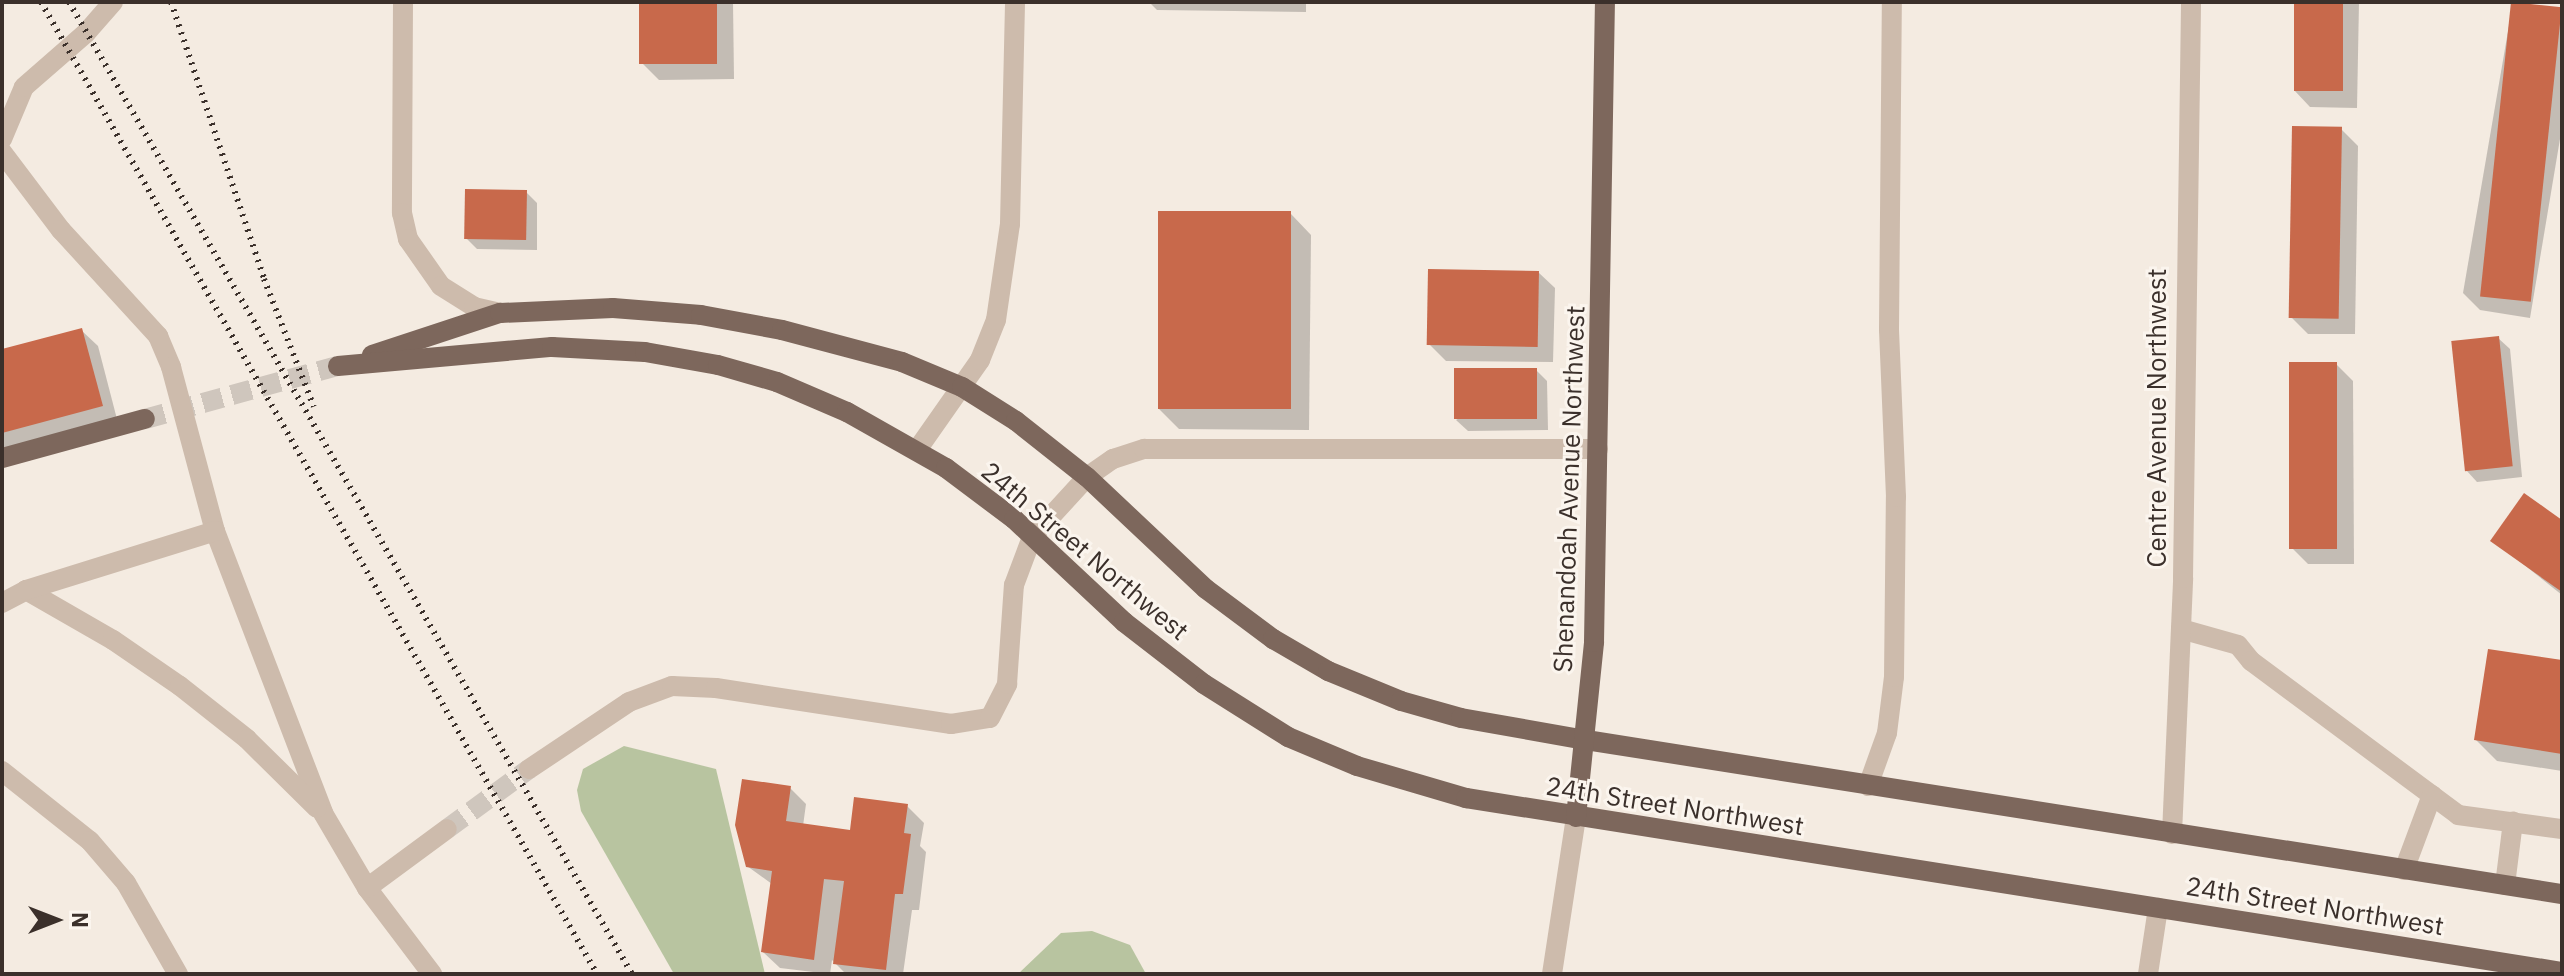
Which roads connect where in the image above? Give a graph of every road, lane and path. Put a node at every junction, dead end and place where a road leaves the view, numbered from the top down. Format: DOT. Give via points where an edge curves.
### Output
graph roads {
  1 [pos="113,2"];
  2 [pos="403,2"];
  3 [pos="1015,2"];
  4 [pos="1605,2"];
  5 [pos="1892,2"];
  6 [pos="2191,2"];
  7 [pos="2,139"];
  8 [pos="2,152"];
  9 [pos="500,313"];
  10 [pos="962,387"];
  11 [pos="145,419"];
  12 [pos="1598,449"];
  13 [pos="917,450"];
  14 [pos="2,458"];
  15 [pos="1087,477"];
  16 [pos="215,531"];
  17 [pos="1032,537"];
  18 [pos="26,590"];
  19 [pos="2,603"];
  20 [pos="2181,629"];
  21 [pos="1586,740"];
  22 [pos="529,769"];
  23 [pos="2,771"];
  24 [pos="1868,786"];
  25 [pos="2432,795"];
  26 [pos="323,813"];
  27 [pos="1576,817"];
  28 [pos="2513,822"];
  29 [pos="447,829"];
  30 [pos="2562,829"];
  31 [pos="2172,834"];
  32 [pos="2404,870"];
  33 [pos="2505,885"];
  34 [pos="367,888"];
  35 [pos="2562,894"];
  36 [pos="2158,908"];
  37 [pos="2562,972"];
  38 [pos="178,974"];
  39 [pos="432,974"];
  40 [pos="1552,974"];
  41 [pos="2148,974"];
  1 -- 7 [label="street" via="24,87"];
  2 -- 9 [label="street" via="402,213 408,239 441,286 474,307"];
  3 -- 10 [label="street" via="1005,280 996,320"];
  4 -- 12 [label="main road, Shenandoah Avenue Northwest"];
  5 -- 24 [label="street" via="1894,677 1887,733"];
  6 -- 20 [label="street, Centre Avenue Northwest"];
  8 -- 16 [label="street" via="61,230 158,336"];
  9 -- 10 [label="main road, 24th Street Northwest" via="613,308 701,315 887,358"];
  9 -- 13 [label="main road, 24th Street Northwest" via="338,366 552,347 645,352 777,382"];
  10 -- 13 [label="street"];
  10 -- 15 [label="main road, 24th Street Northwest"];
  11 -- 14 [label="main road"];
  12 -- 15 [label="street" via="1144,449 1113,459"];
  12 -- 21 [label="main road, Shenandoah Avenue Northwest"];
  13 -- 17 [label="main road, 24th Street Northwest"];
  15 -- 17 [label="street"];
  15 -- 21 [label="main road, 24th Street Northwest" via="1206,589 1273,639 1328,671 1461,718"];
  16 -- 18 [label="street"];
  16 -- 26 [label="street"];
  17 -- 22 [label="street" via="1014,585 1007,684 1002,703 990,718 951,724 672,686 629,702"];
  17 -- 27 [label="main road, 24th Street Northwest" via="1124,622 1204,684 1288,737 1357,766 1466,798"];
  18 -- 19 [label="street"];
  18 -- 26 [label="street" via="180,686 247,739"];
  20 -- 25 [label="street" via="2238,645 2251,661"];
  20 -- 31 [label="street, Centre Avenue Northwest"];
  21 -- 24 [label="main road, 24th Street Northwest"];
  21 -- 27 [label="main road, Shenandoah Avenue Northwest"];
  23 -- 38 [label="street" via="52,808 108,862 152,924"];
  24 -- 31 [label="main road, 24th Street Northwest"];
  25 -- 28 [label="street" via="2458,815"];
  25 -- 32 [label="street"];
  26 -- 34 [label="street"];
  27 -- 36 [label="main road, 24th Street Northwest"];
  27 -- 40 [label="street, Shenandoah Avenue Northwest"];
  28 -- 30 [label="street"];
  28 -- 33 [label="street"];
  29 -- 34 [label="street"];
  31 -- 32 [label="main road, 24th Street Northwest"];
  32 -- 33 [label="main road, 24th Street Northwest"];
  33 -- 35 [label="main road, 24th Street Northwest"];
  34 -- 39 [label="street"];
  36 -- 37 [label="main road, 24th Street Northwest"];
  36 -- 41 [label="street"];
}
